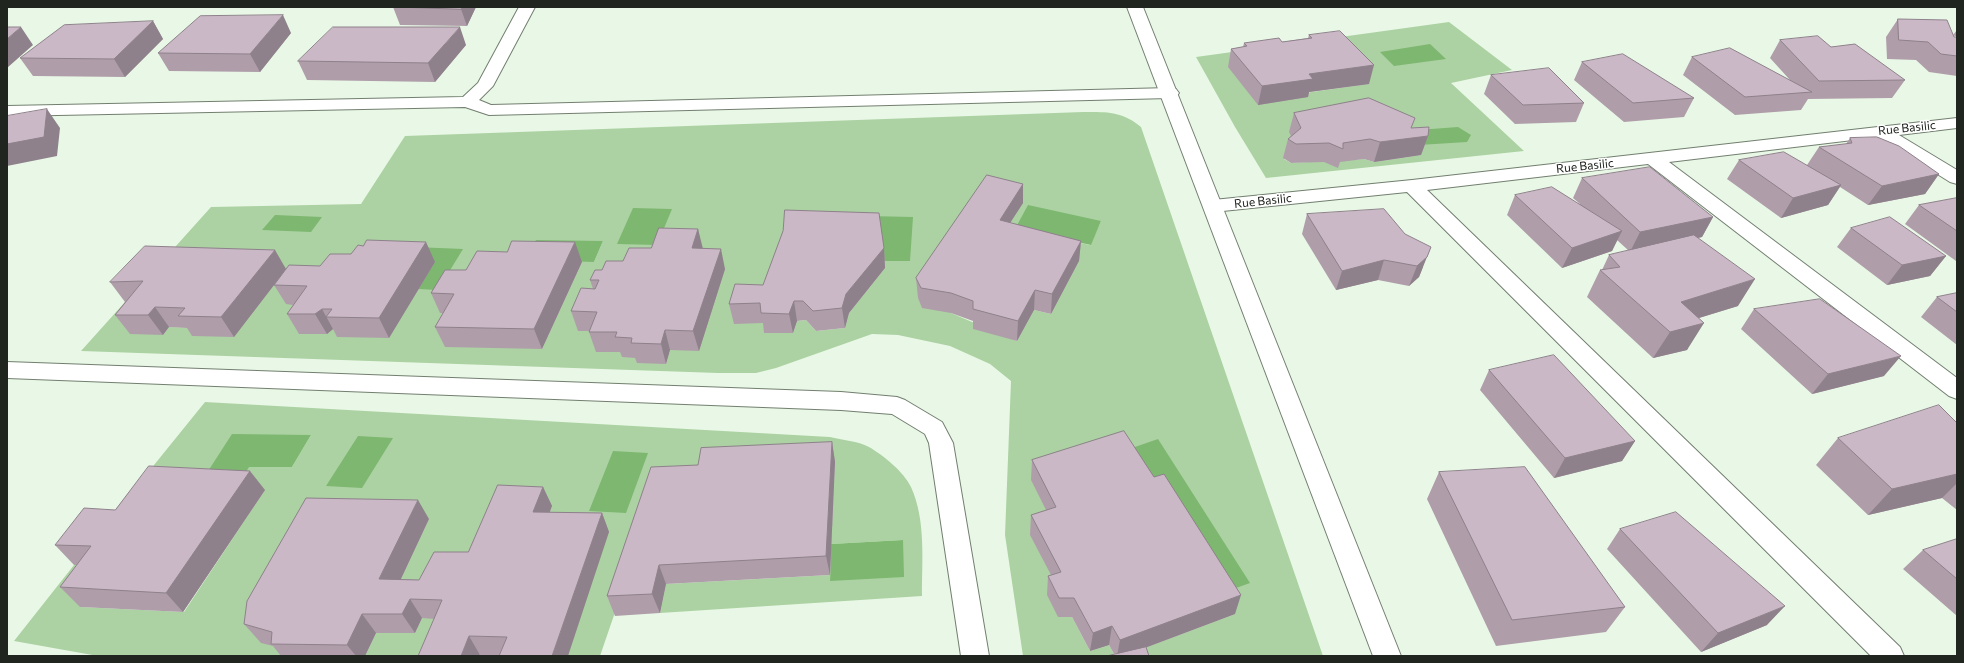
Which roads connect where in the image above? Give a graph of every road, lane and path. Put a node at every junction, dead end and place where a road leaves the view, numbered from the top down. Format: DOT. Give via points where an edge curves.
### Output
graph roads {
  1 [pos="527,7"];
  2 [pos="1135,7"];
  3 [pos="1170,93"];
  4 [pos="467,102"];
  5 [pos="7,111"];
  6 [pos="1957,123"];
  7 [pos="1880,131"];
  8 [pos="1652,159"];
  9 [pos="1957,178"];
  10 [pos="1412,186"];
  11 [pos="1213,206"];
  12 [pos="7,370"];
  13 [pos="1957,390"];
  14 [pos="975,656"];
  15 [pos="1387,656"];
  16 [pos="1890,656"];
  1 -- 4 [label="street" via="485,86"];
  2 -- 3 [label="street"];
  3 -- 4 [label="street" via="490,110"];
  3 -- 11 [label="street"];
  4 -- 5 [label="street"];
  6 -- 7 [label="street, Rue Basilic"];
  7 -- 8 [label="street, Rue Basilic"];
  7 -- 9 [label="street"];
  8 -- 10 [label="street, Rue Basilic"];
  8 -- 13 [label="street"];
  10 -- 11 [label="street, Rue Basilic"];
  10 -- 16 [label="street"];
  11 -- 15 [label="street"];
  12 -- 14 [label="street" via="841,400 897,406 934,428 941,443"];
}
